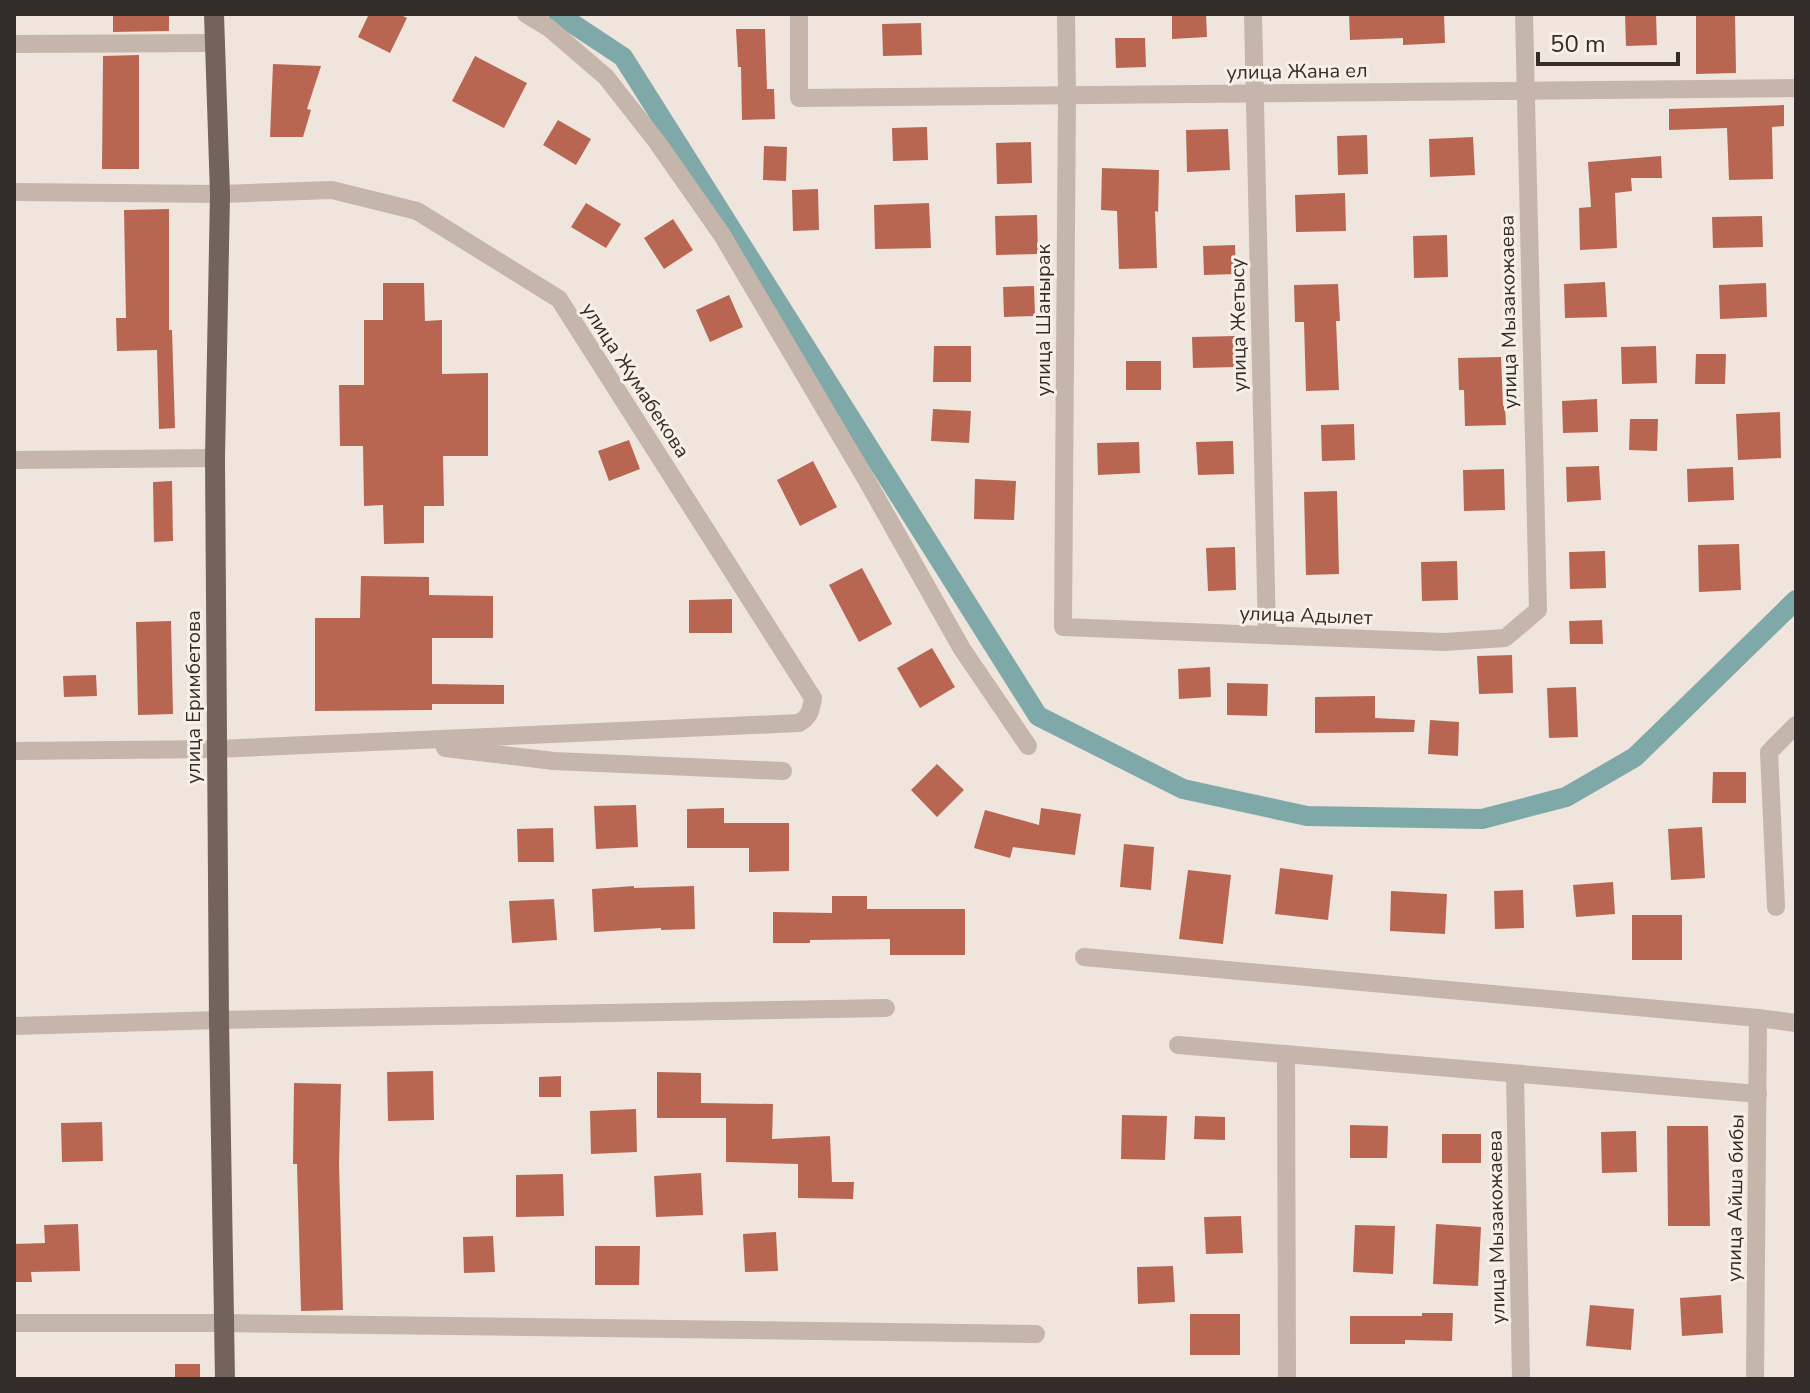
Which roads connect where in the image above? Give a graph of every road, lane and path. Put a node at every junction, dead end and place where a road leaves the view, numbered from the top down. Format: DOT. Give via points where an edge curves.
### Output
graph roads {
  1 [pos="214,14"];
  2 [pos="526,14"];
  3 [pos="799,14"];
  4 [pos="1066,14"];
  5 [pos="1253,14"];
  6 [pos="1524,14"];
  7 [pos="215,43"];
  8 [pos="14,44"];
  9 [pos="1796,88"];
  10 [pos="1525,91"];
  11 [pos="1255,93"];
  12 [pos="1067,95"];
  13 [pos="14,192"];
  14 [pos="220,194"];
  15 [pos="215,458"];
  16 [pos="14,460"];
  17 [pos="1538,610"];
  18 [pos="1063,627"];
  19 [pos="1267,635"];
  20 [pos="1796,725"];
  21 [pos="391,741"];
  22 [pos="1028,746"];
  23 [pos="217,749"];
  24 [pos="14,751"];
  25 [pos="783,771"];
  26 [pos="1776,907"];
  27 [pos="1084,957"];
  28 [pos="886,1008"];
  29 [pos="1758,1018"];
  30 [pos="219,1020"];
  31 [pos="1796,1023"];
  32 [pos="14,1026"];
  33 [pos="1178,1045"];
  34 [pos="1286,1054"];
  35 [pos="1515,1074"];
  36 [pos="1758,1094"];
  37 [pos="14,1323"];
  38 [pos="225,1323"];
  39 [pos="1036,1334"];
  40 [pos="225,1379"];
  41 [pos="1287,1379"];
  42 [pos="1521,1379"];
  43 [pos="1755,1379"];
  1 -- 7 [label="main road, улица Еримбетова"];
  2 -- 22 [label="street" via="606,77 722,235 962,649"];
  3 -- 12 [label="street, улица Жана ел" via="799,98"];
  4 -- 12 [label="street, улица Шанырак"];
  5 -- 11 [label="street, улица Жетысу"];
  6 -- 10 [label="street, улица Мызакожаева"];
  7 -- 8 [label="street"];
  7 -- 14 [label="main road, улица Еримбетова"];
  9 -- 10 [label="street, улица Жана ел"];
  10 -- 11 [label="street, улица Жана ел"];
  10 -- 17 [label="street, улица Мызакожаева"];
  11 -- 12 [label="street, улица Жана ел"];
  11 -- 19 [label="street, улица Жетысу"];
  12 -- 18 [label="street, улица Шанырак"];
  13 -- 14 [label="street, улица Жумабекова"];
  14 -- 15 [label="main road, улица Еримбетова"];
  14 -- 21 [label="street, улица Жумабекова" via="332,190 417,211 559,299 813,698 807,718 799,723"];
  15 -- 16 [label="street"];
  15 -- 23 [label="main road, улица Еримбетова"];
  17 -- 19 [label="street, улица Адылет" via="1505,638 1444,642"];
  18 -- 19 [label="street, улица Адылет"];
  20 -- 26 [label="street" via="1769,752"];
  21 -- 23 [label="street"];
  21 -- 25 [label="street" via="554,761"];
  23 -- 24 [label="street"];
  23 -- 30 [label="main road, улица Еримбетова"];
  27 -- 29 [label="street"];
  28 -- 30 [label="street"];
  29 -- 31 [label="street"];
  29 -- 36 [label="street, улица Айша бибы"];
  30 -- 32 [label="street"];
  30 -- 38 [label="main road, улица Еримбетова"];
  33 -- 34 [label="street"];
  34 -- 35 [label="street"];
  34 -- 41 [label="street"];
  35 -- 36 [label="street"];
  35 -- 42 [label="street, улица Мызакожаева"];
  36 -- 43 [label="street, улица Айша бибы"];
  37 -- 38 [label="street"];
  38 -- 39 [label="street"];
  38 -- 40 [label="main road, улица Еримбетова"];
}
